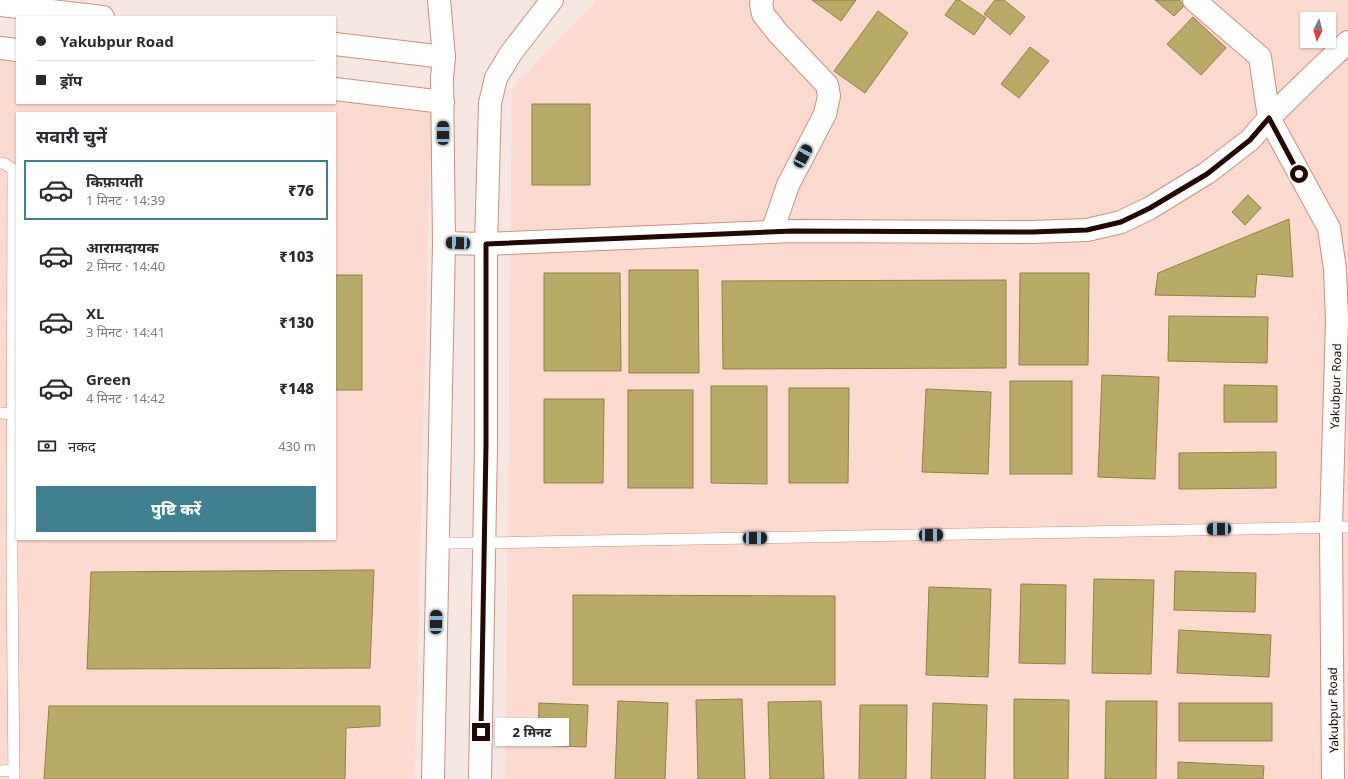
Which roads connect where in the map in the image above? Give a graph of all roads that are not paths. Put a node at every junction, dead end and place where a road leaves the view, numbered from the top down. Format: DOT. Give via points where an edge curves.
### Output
graph roads {
  1 [pos="439,0"];
  2 [pos="552,0"];
  3 [pos="762,0"];
  4 [pos="1194,0"];
  5 [pos="0,5"];
  6 [pos="94,16"];
  7 [pos="1348,42"];
  8 [pos="336,44"];
  9 [pos="0,48"];
  10 [pos="16,50"];
  11 [pos="444,57"];
  12 [pos="336,89"];
  13 [pos="443,102"];
  14 [pos="1269,118"];
  15 [pos="0,163"];
  16 [pos="772,232"];
  17 [pos="444,243"];
  18 [pos="486,244"];
  19 [pos="0,414"];
  20 [pos="13,414"];
  21 [pos="1340,527"];
  22 [pos="437,543"];
  23 [pos="483,543"];
  24 [pos="0,771"];
  25 [pos="14,775"];
  26 [pos="433,779"];
  27 [pos="480,779"];
  28 [pos="1333,779"];
  1 -- 11 [label="street"];
  2 -- 18 [label="street" via="511,53 496,78 490,103"];
  3 -- 16 [label="street" via="763,14 827,85 829,96 825,114 788,184"];
  4 -- 14 [label="street" via="1260,57"];
  5 -- 6 [label="street"];
  7 -- 14 [label="street"];
  8 -- 11 [label="street"];
  9 -- 10 [label="street"];
  11 -- 13 [label="street"];
  12 -- 13 [label="street"];
  13 -- 17 [label="street"];
  14 -- 16 [label="street" via="1250,140 1207,174 1121,222 1087,230"];
  14 -- 21 [label="street, Yakubpur Road" via="1329,228 1335,269 1337,320"];
  15 -- 20 [label="lane" via="13,169"];
  16 -- 18 [label="street"];
  17 -- 18 [label="street"];
  17 -- 22 [label="street"];
  18 -- 23 [label="street" via="486,445"];
  19 -- 20 [label="lane"];
  20 -- 25 [label="lane"];
  21 -- 23 [label="lane"];
  21 -- 28 [label="street, Yakubpur Road"];
  22 -- 23 [label="lane"];
  22 -- 26 [label="street"];
  23 -- 27 [label="street"];
  24 -- 25 [label="lane"];
}
